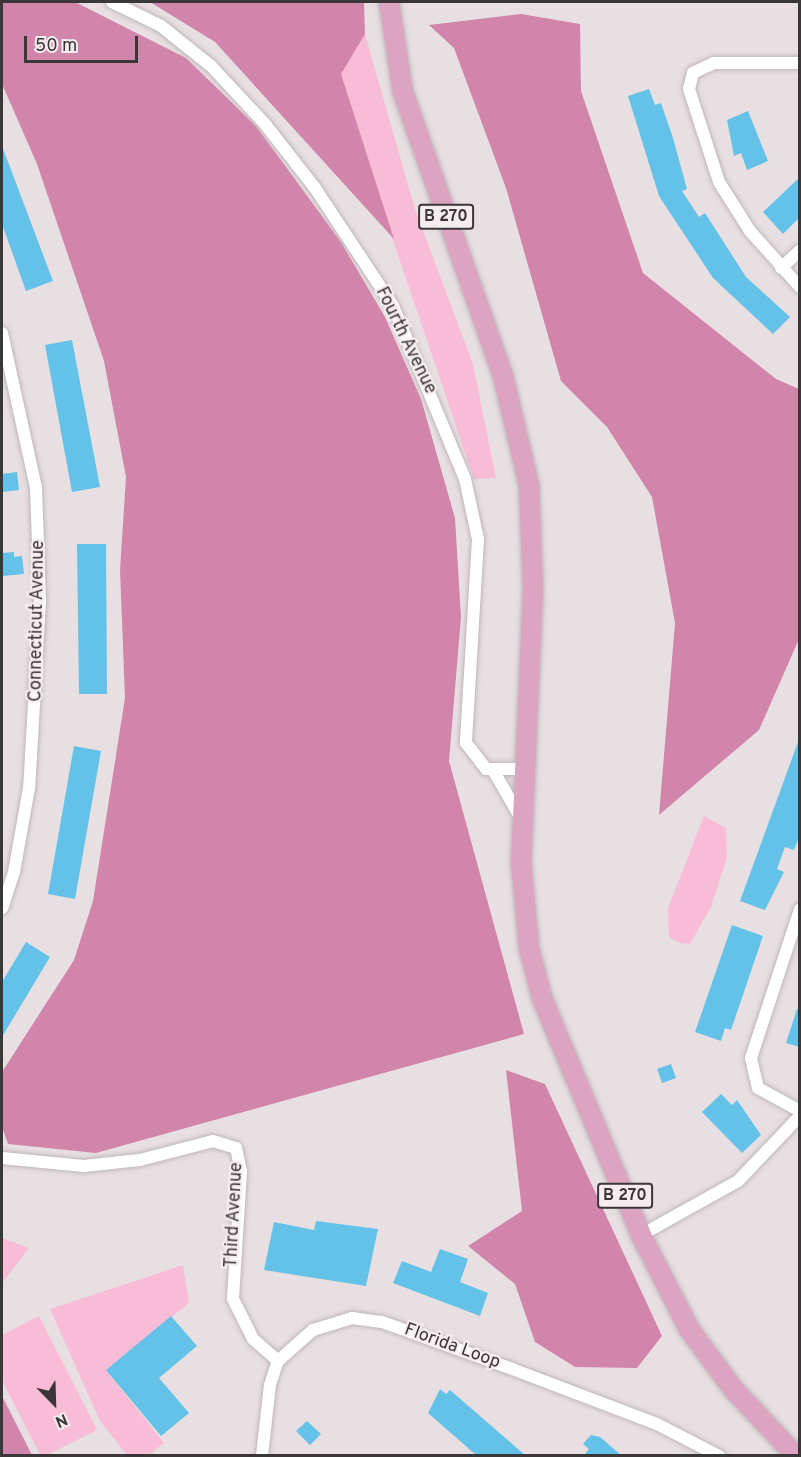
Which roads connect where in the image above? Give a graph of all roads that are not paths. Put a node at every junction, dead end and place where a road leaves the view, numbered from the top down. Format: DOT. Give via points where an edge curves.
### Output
graph roads {
  1 [pos="112,2"];
  2 [pos="389,2"];
  3 [pos="123,4"];
  4 [pos="800,63"];
  5 [pos="800,250"];
  6 [pos="781,268"];
  7 [pos="800,287"];
  8 [pos="2,333"];
  9 [pos="524,769"];
  10 [pos="493,770"];
  11 [pos="520,819"];
  12 [pos="2,908"];
  13 [pos="800,909"];
  14 [pos="800,1111"];
  15 [pos="800,1116"];
  16 [pos="2,1158"];
  17 [pos="641,1235"];
  18 [pos="278,1361"];
  19 [pos="262,1455"];
  20 [pos="719,1455"];
  21 [pos="796,1455"];
  1 -- 3 [label="street, Fourth Avenue"];
  2 -- 9 [label="main road, B 270" via="403,92 503,376 529,484 533,590"];
  3 -- 10 [label="street, Fourth Avenue" via="212,66 265,124 315,188 398,316 465,479 478,539 466,743 480,765"];
  4 -- 6 [label="street" via="714,63 693,73 689,89 719,182"];
  5 -- 6 [label="street"];
  6 -- 7 [label="street"];
  8 -- 12 [label="street, Connecticut Avenue" via="36,487 40,623 29,788 14,872"];
  9 -- 10 [label="street"];
  9 -- 11 [label="main road, B 270"];
  10 -- 11 [label="street, Fourth Avenue"];
  11 -- 17 [label="main road, B 270" via="523,901 542,998"];
  13 -- 14 [label="street" via="751,1058 758,1088"];
  15 -- 17 [label="street" via="738,1181"];
  16 -- 18 [label="street, Third Avenue" via="84,1166 140,1160 213,1141 236,1148 241,1171 233,1299 253,1339"];
  17 -- 21 [label="main road, B 270" via="716,1367"];
  18 -- 19 [label="street, Florida Loop" via="270,1385"];
  18 -- 20 [label="street, Florida Loop" via="297,1341 329,1322 382,1322 621,1410"];
}
